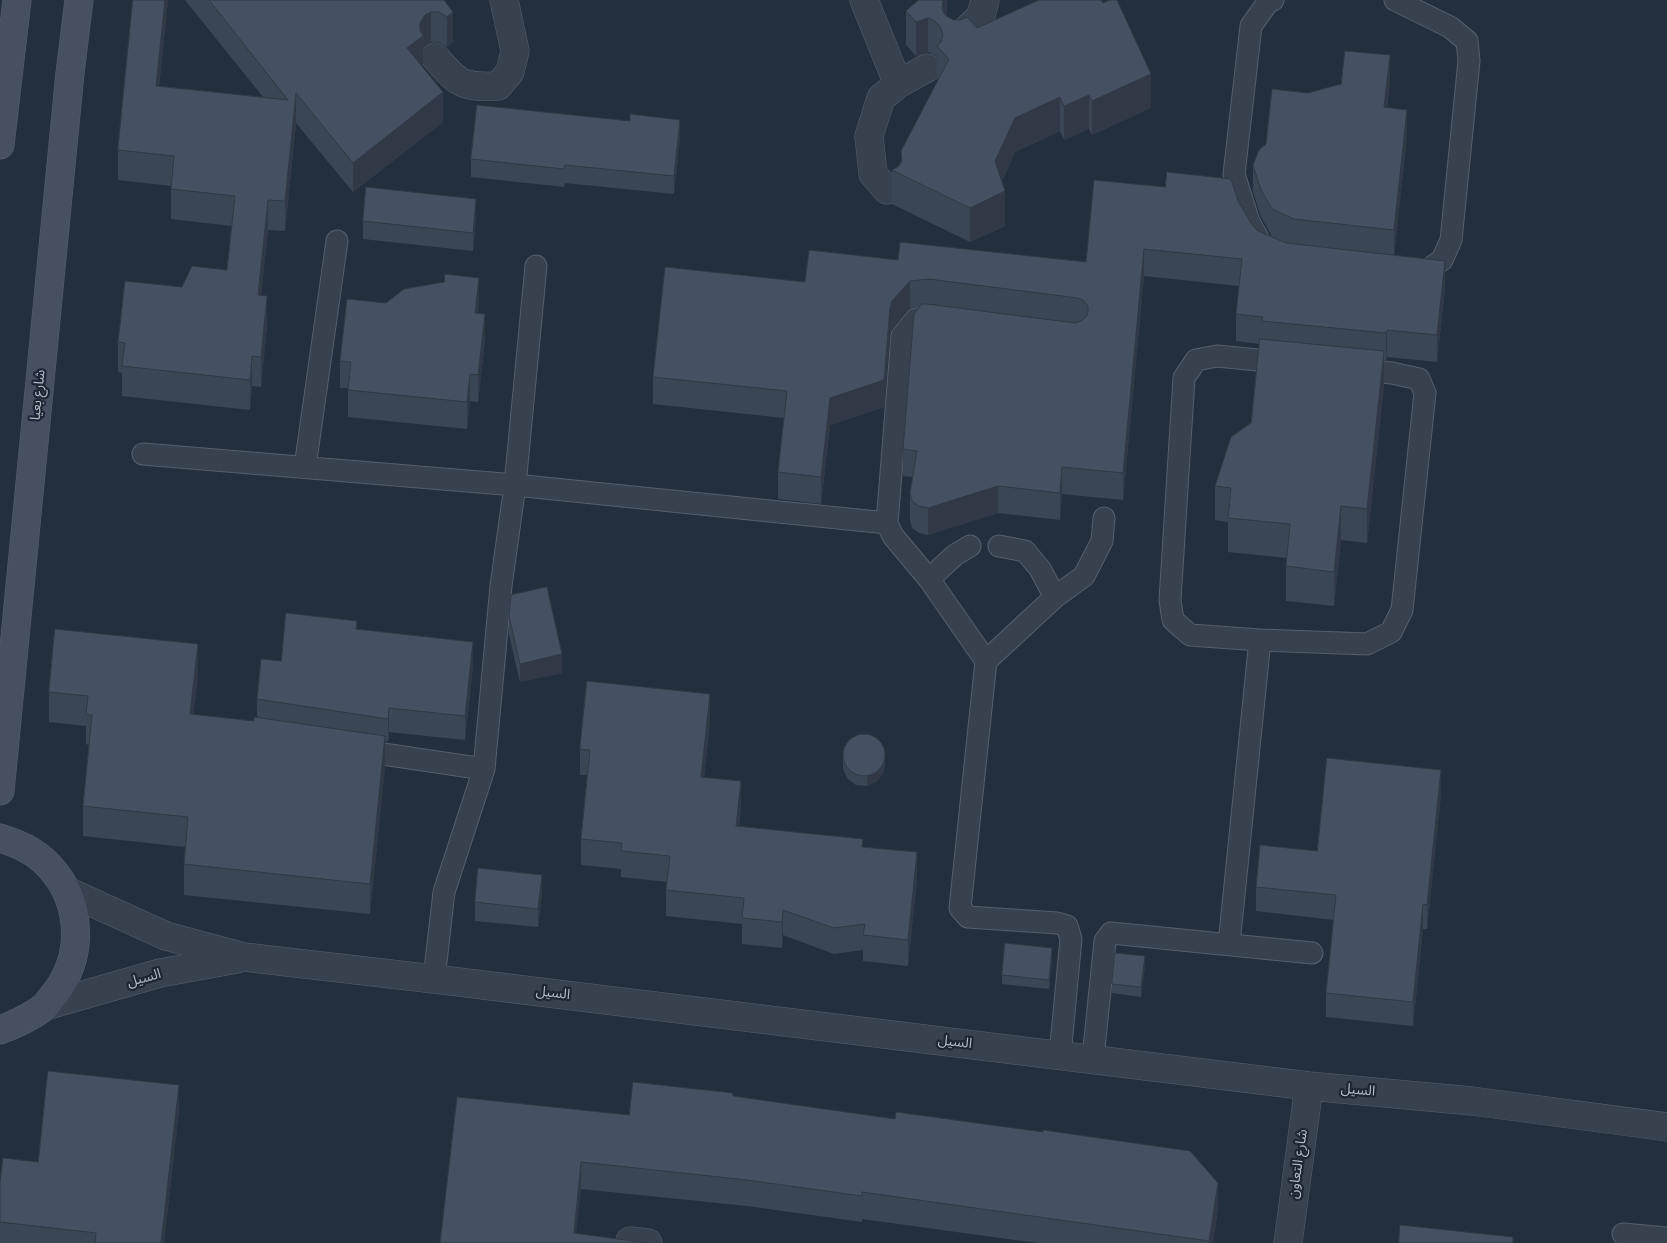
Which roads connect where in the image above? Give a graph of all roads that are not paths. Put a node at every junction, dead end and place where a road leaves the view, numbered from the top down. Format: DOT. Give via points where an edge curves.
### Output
graph roads {
  1 [pos="17,0"];
  2 [pos="79,0"];
  3 [pos="504,0"];
  4 [pos="864,0"];
  5 [pos="985,0"];
  6 [pos="1273,0"];
  7 [pos="1395,0"];
  8 [pos="957,39"];
  9 [pos="6,52"];
  10 [pos="435,56"];
  11 [pos="927,68"];
  12 [pos="898,84"];
  13 [pos="0,145"];
  14 [pos="887,190"];
  15 [pos="337,241"];
  16 [pos="1277,252"];
  17 [pos="536,266"];
  18 [pos="1395,270"];
  19 [pos="957,322"];
  20 [pos="143,454"];
  21 [pos="305,467"];
  22 [pos="515,485"];
  23 [pos="1104,518"];
  24 [pos="887,523"];
  25 [pos="970,546"];
  26 [pos="999,546"];
  27 [pos="929,580"];
  28 [pos="1054,597"];
  29 [pos="1260,640"];
  30 [pos="986,661"];
  31 [pos="336,747"];
  32 [pos="484,769"];
  33 [pos="0,790"];
  34 [pos="0,838"];
  35 [pos="67,892"];
  36 [pos="1229,944"];
  37 [pos="1312,953"];
  38 [pos="244,957"];
  39 [pos="434,979"];
  40 [pos="45,1006"];
  41 [pos="0,1030"];
  42 [pos="1060,1055"];
  43 [pos="1093,1058"];
  44 [pos="1309,1086"];
  45 [pos="1667,1127"];
  46 [pos="1623,1234"];
  47 [pos="1667,1238"];
  48 [pos="1288,1243"];
  1 -- 9 [label="main road"];
  2 -- 33 [label="main road, شارع بعيا"];
  3 -- 10 [label="street" via="515,50 510,72 498,86 476,87 456,80"];
  4 -- 12 [label="street"];
  5 -- 8 [label="street" via="981,16"];
  6 -- 16 [label="lane" via="1268,2 1251,26 1234,174 1249,222 1263,246"];
  7 -- 18 [label="lane" via="1450,27 1467,41 1469,61 1451,240 1442,260 1423,273"];
  9 -- 13 [label="main road"];
  11 -- 12 [label="street"];
  12 -- 14 [label="street" via="880,98 869,136 873,174"];
  15 -- 21 [label="lane"];
  17 -- 22 [label="lane"];
  19 -- 24 [label="lane" via="916,319 902,336"];
  20 -- 21 [label="lane"];
  21 -- 22 [label="lane"];
  22 -- 24 [label="lane"];
  22 -- 32 [label="lane" via="501,586"];
  23 -- 28 [label="lane" via="1102,541 1084,576"];
  24 -- 27 [label="lane" via="893,536"];
  25 -- 27 [label="lane" via="955,555"];
  26 -- 28 [label="lane" via="1025,552 1040,570"];
  27 -- 30 [label="lane"];
  28 -- 30 [label="lane"];
  29 -- 29 [label="lane" via="1367,644 1391,632 1402,610 1425,393 1419,379 1392,373 1217,356 1196,360 1184,378 1170,600 1173,620 1190,634"];
  29 -- 36 [label="lane"];
  30 -- 42 [label="lane" via="960,908 968,917 1066,926 1071,939"];
  31 -- 32 [label="lane"];
  32 -- 39 [label="lane" via="444,892"];
  34 -- 35 [label="main road" via="25,846 49,866"];
  35 -- 38 [label="street, السيل" via="166,936"];
  35 -- 40 [label="main road" via="76,921 75,952 64,981"];
  36 -- 37 [label="lane"];
  36 -- 43 [label="lane" via="1110,933 1105,942"];
  38 -- 39 [label="street, السيل"];
  38 -- 40 [label="street, السيل" via="160,974"];
  39 -- 42 [label="street, السيل"];
  40 -- 41 [label="main road" via="23,1022"];
  42 -- 43 [label="street, السيل"];
  43 -- 44 [label="street, السيل"];
  44 -- 45 [label="street, السيل" via="1472,1101"];
  44 -- 48 [label="street, شارع التعاون"];
  46 -- 47 [label="lane"];
}
